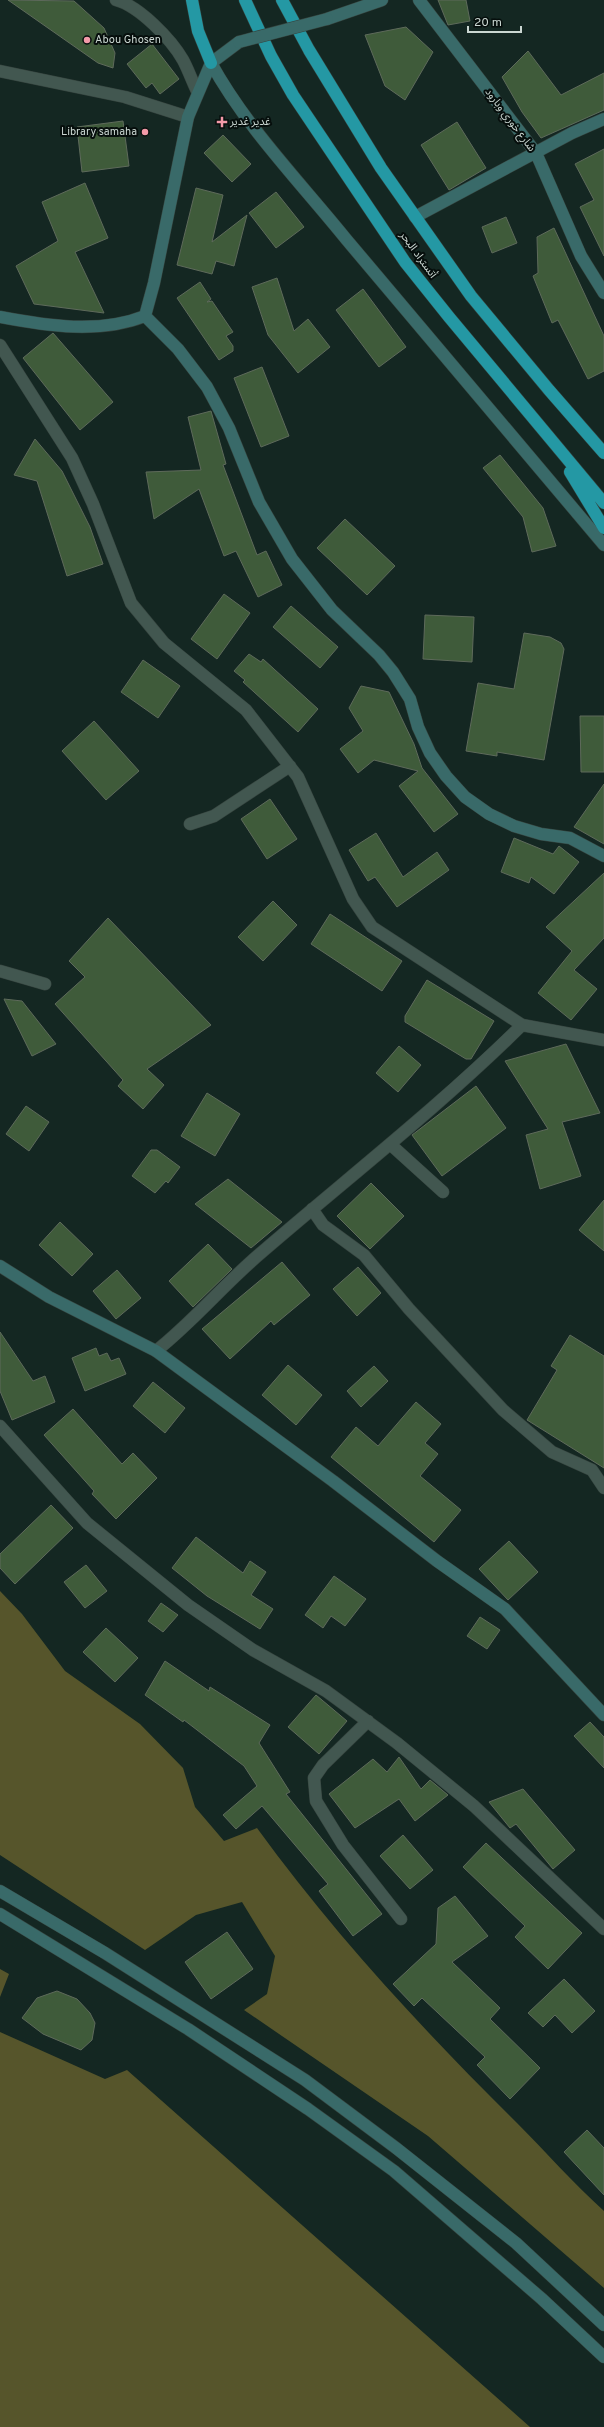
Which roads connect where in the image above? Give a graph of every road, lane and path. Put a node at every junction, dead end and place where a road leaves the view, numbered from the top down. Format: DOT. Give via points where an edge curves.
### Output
graph roads {
  1 [pos="116,0"];
  2 [pos="192,0"];
  3 [pos="244,0"];
  4 [pos="282,0"];
  5 [pos="382,0"];
  6 [pos="419,0"];
  7 [pos="210,63"];
  8 [pos="0,71"];
  9 [pos="197,91"];
  10 [pos="188,116"];
  11 [pos="604,119"];
  12 [pos="536,153"];
  13 [pos="415,217"];
  14 [pos="604,293"];
  15 [pos="145,316"];
  16 [pos="0,317"];
  17 [pos="0,345"];
  18 [pos="552,442"];
  19 [pos="604,453"];
  20 [pos="604,503"];
  21 [pos="604,528"];
  22 [pos="604,545"];
  23 [pos="290,766"];
  24 [pos="190,824"];
  25 [pos="604,856"];
  26 [pos="0,971"];
  27 [pos="45,984"];
  28 [pos="522,1025"];
  29 [pos="604,1040"];
  30 [pos="390,1144"];
  31 [pos="443,1192"];
  32 [pos="312,1209"];
  33 [pos="0,1266"];
  34 [pos="156,1351"];
  35 [pos="0,1426"];
  36 [pos="604,1488"];
  37 [pos="604,1715"];
  38 [pos="368,1721"];
  39 [pos="0,1891"];
  40 [pos="0,1914"];
  41 [pos="401,1919"];
  42 [pos="604,1929"];
  43 [pos="604,2325"];
  44 [pos="604,2357"];
  1 -- 9 [label="street" via="139,12 170,43 183,59"];
  2 -- 7 [label="highway" via="198,31"];
  3 -- 18 [label="highway, أتستراد البحر" via="270,56 293,95 406,262"];
  4 -- 13 [label="highway, أتستراد البحر" via="345,109"];
  5 -- 7 [label="street, bridge" via="327,19 239,42"];
  6 -- 12 [label="street, شارع خوري وبارود"];
  7 -- 9 [label="street"];
  7 -- 22 [label="street" via="225,89 283,162 450,366"];
  8 -- 10 [label="street" via="125,97"];
  9 -- 10 [label="street"];
  10 -- 15 [label="street"];
  11 -- 12 [label="street"];
  12 -- 13 [label="street"];
  12 -- 14 [label="street, شارع خوري وبارود" via="581,256"];
  13 -- 19 [label="highway, أتستراد البحر" via="471,296"];
  15 -- 16 [label="street" via="106,327"];
  15 -- 25 [label="street" via="178,349 207,387 230,428 259,502 292,559 332,610 394,672 410,699 418,727 430,753 446,776 466,797 489,814 514,826 541,834 570,838"];
  17 -- 23 [label="street" via="72,458 131,603 164,643 246,710"];
  18 -- 20 [label="highway, أتستراد البحر"];
  18 -- 21 [label="highway"];
  23 -- 24 [label="street" via="214,816"];
  23 -- 28 [label="street" via="298,777 353,899 372,927"];
  26 -- 27 [label="street"];
  28 -- 29 [label="street"];
  28 -- 30 [label="street" via="439,1103"];
  30 -- 31 [label="street"];
  30 -- 32 [label="street"];
  32 -- 34 [label="street" via="248,1263 187,1326"];
  32 -- 36 [label="street" via="323,1225 364,1255 414,1315 503,1410 552,1452 592,1470"];
  33 -- 34 [label="street" via="49,1297"];
  34 -- 37 [label="street" via="505,1609"];
  35 -- 38 [label="street" via="87,1524 188,1605 253,1650 326,1691"];
  38 -- 41 [label="street" via="323,1765 314,1778 316,1801 344,1845"];
  38 -- 42 [label="street" via="474,1806"];
  39 -- 43 [label="street" via="106,1953 305,2080 516,2242"];
  40 -- 44 [label="street" via="188,2029 308,2109 394,2171 542,2299"];
}
